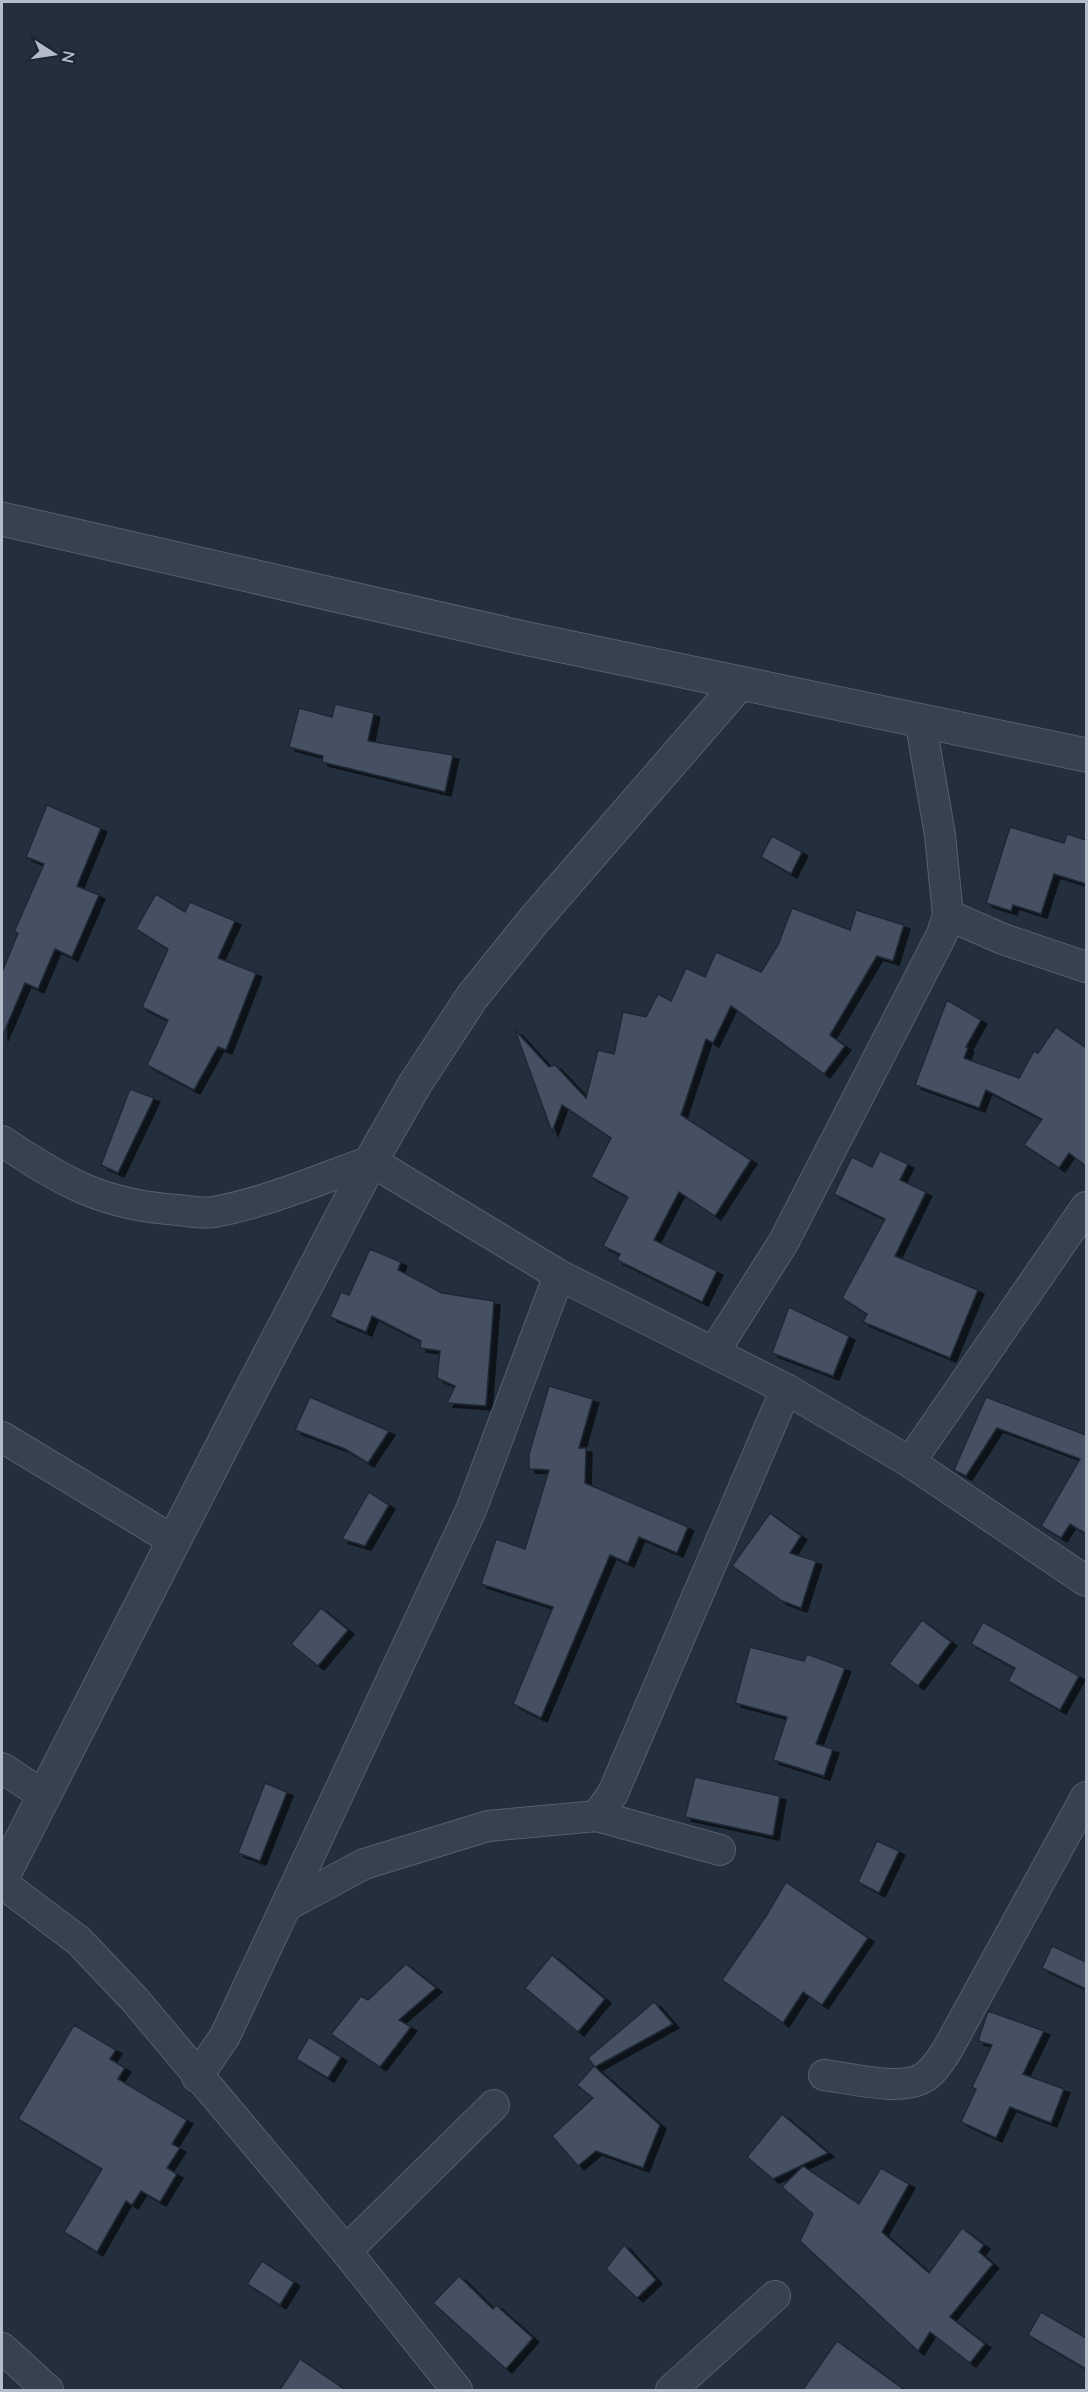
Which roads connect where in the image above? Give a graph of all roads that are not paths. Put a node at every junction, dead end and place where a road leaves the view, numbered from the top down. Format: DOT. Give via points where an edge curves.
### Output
graph roads {
  1 [pos="2,519"];
  2 [pos="740,684"];
  3 [pos="920,719"];
  4 [pos="1086,755"];
  5 [pos="948,915"];
  6 [pos="1086,967"];
  7 [pos="2,1142"];
  8 [pos="371,1161"];
  9 [pos="1086,1207"];
  10 [pos="559,1275"];
  11 [pos="714,1352"];
  12 [pos="786,1389"];
  13 [pos="2,1437"];
  14 [pos="910,1462"];
  15 [pos="174,1541"];
  16 [pos="1086,1581"];
  17 [pos="2,1768"];
  18 [pos="43,1795"];
  19 [pos="1086,1797"];
  20 [pos="597,1816"];
  21 [pos="720,1850"];
  22 [pos="2,1878"];
  23 [pos="2,1883"];
  24 [pos="288,1905"];
  25 [pos="824,2075"];
  26 [pos="197,2077"];
  27 [pos="494,2105"];
  28 [pos="346,2251"];
  29 [pos="775,2296"];
  30 [pos="2,2348"];
  31 [pos="48,2391"];
  32 [pos="457,2391"];
  33 [pos="671,2391"];
  1 -- 2 [label="street"];
  2 -- 3 [label="street"];
  2 -- 8 [label="street" via="472,997"];
  3 -- 4 [label="street"];
  3 -- 5 [label="street" via="940,835"];
  5 -- 6 [label="street" via="1003,939"];
  5 -- 11 [label="street" via="942,934 783,1243"];
  7 -- 8 [label="street" via="50,1173 99,1197 156,1209 212,1213"];
  8 -- 10 [label="street"];
  8 -- 15 [label="street"];
  9 -- 14 [label="street"];
  10 -- 11 [label="street"];
  10 -- 24 [label="street" via="471,1510"];
  11 -- 12 [label="street"];
  12 -- 14 [label="street"];
  12 -- 20 [label="street" via="613,1793"];
  13 -- 15 [label="street"];
  14 -- 16 [label="street"];
  15 -- 18 [label="street"];
  17 -- 18 [label="street"];
  18 -- 22 [label="street"];
  19 -- 25 [label="street" via="932,2071 920,2080 891,2083"];
  20 -- 21 [label="street"];
  20 -- 24 [label="street" via="488,1826 364,1863"];
  23 -- 26 [label="street" via="79,1941 135,2000"];
  24 -- 26 [label="street" via="225,2036"];
  26 -- 28 [label="street"];
  27 -- 28 [label="street"];
  28 -- 32 [label="street"];
  29 -- 33 [label="street"];
  30 -- 31 [label="street"];
}
